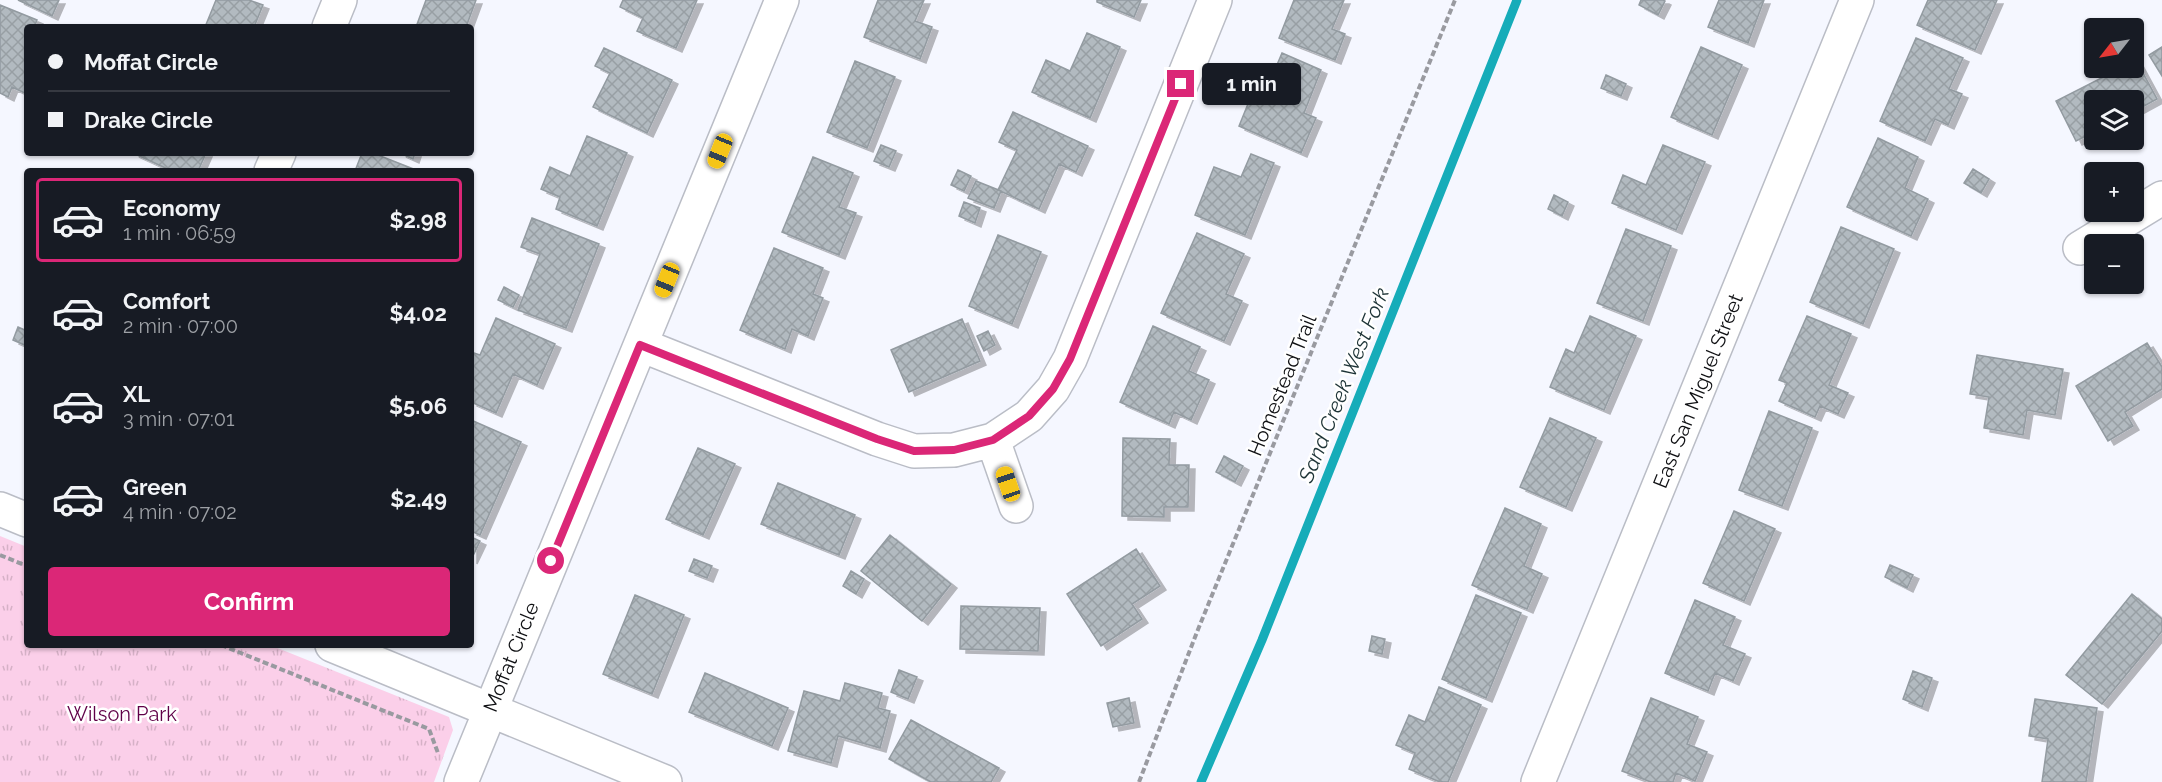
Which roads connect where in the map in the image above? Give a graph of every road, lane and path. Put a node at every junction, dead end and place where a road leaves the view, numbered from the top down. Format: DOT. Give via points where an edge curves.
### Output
graph roads {
  1 [pos="340,0"];
  2 [pos="782,0"];
  3 [pos="1215,0"];
  4 [pos="1455,0"];
  5 [pos="1857,0"];
  6 [pos="330,24"];
  7 [pos="2162,198"];
  8 [pos="2080,248"];
  9 [pos="640,345"];
  10 [pos="993,440"];
  11 [pos="1016,506"];
  12 [pos="0,509"];
  13 [pos="24,519"];
  14 [pos="0,555"];
  15 [pos="24,565"];
  16 [pos="228,648"];
  17 [pos="339,648"];
  18 [pos="489,711"];
  19 [pos="434,762"];
  20 [pos="461,782"];
  21 [pos="665,782"];
  22 [pos="1139,782"];
  23 [pos="1538,782"];
  1 -- 6 [label="street"];
  2 -- 9 [label="street, Moffat Circle"];
  3 -- 10 [label="street" via="1070,359 1053,389 1029,416"];
  4 -- 22 [label="path, Homestead Trail"];
  5 -- 23 [label="street, East San Miguel Street"];
  7 -- 8 [label="street"];
  9 -- 10 [label="street" via="914,451 954,450"];
  9 -- 18 [label="street, Moffat Circle"];
  10 -- 11 [label="street"];
  12 -- 13 [label="street"];
  14 -- 15 [label="path"];
  16 -- 19 [label="path" via="429,729 438,752"];
  17 -- 18 [label="street"];
  18 -- 20 [label="street, Moffat Circle"];
  18 -- 21 [label="street"];
}
